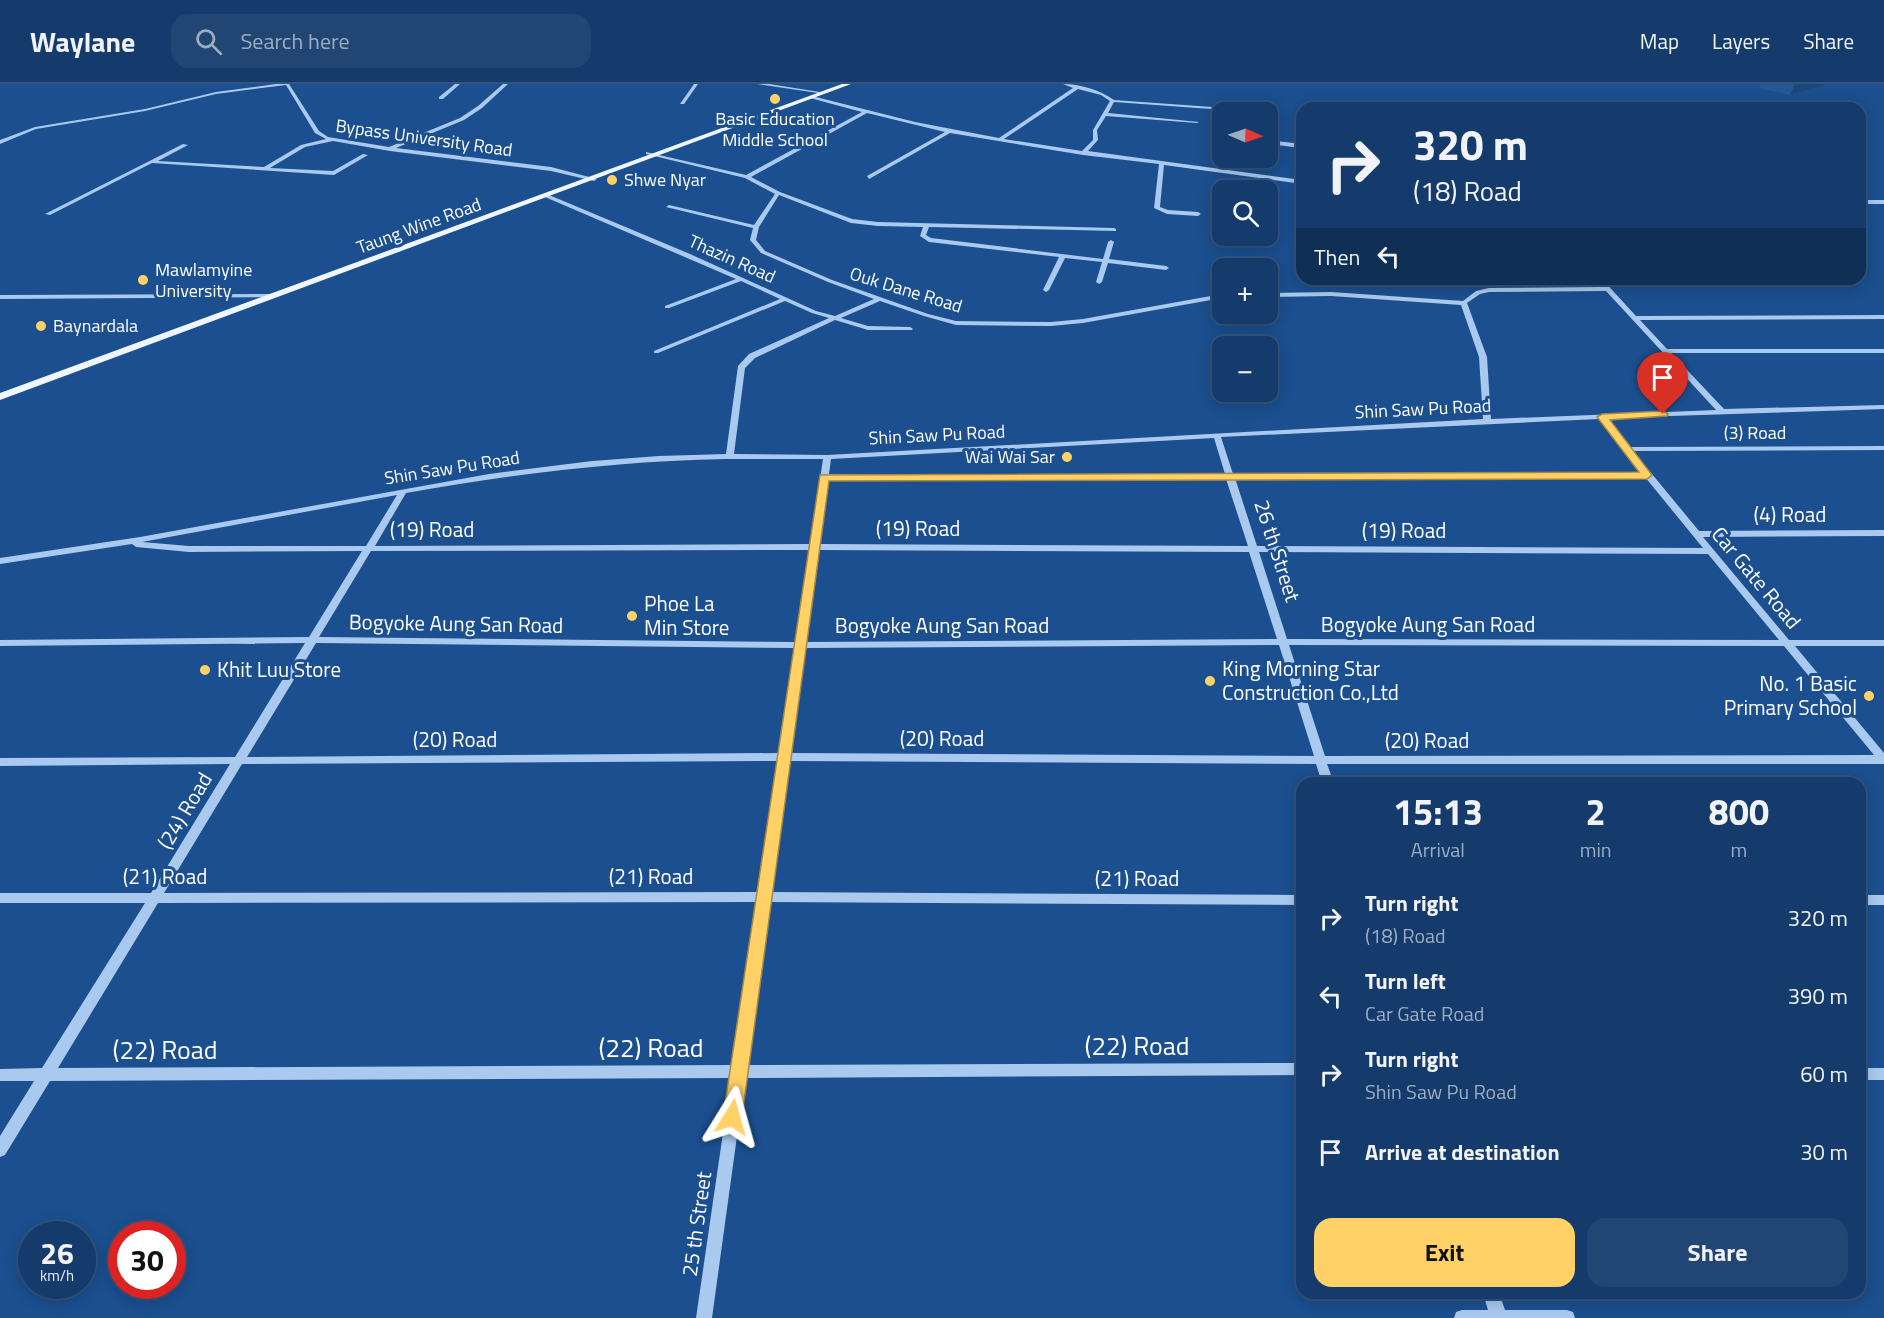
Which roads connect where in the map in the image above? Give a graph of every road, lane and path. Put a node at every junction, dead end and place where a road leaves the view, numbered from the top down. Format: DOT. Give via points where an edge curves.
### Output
graph roads {
  1 [pos="287,84"];
  2 [pos="458,84"];
  3 [pos="506,84"];
  4 [pos="696,84"];
  5 [pos="759,84"];
  6 [pos="839,84"];
  7 [pos="848,84"];
  8 [pos="1065,84"];
  9 [pos="1077,87"];
  10 [pos="815,94"];
  11 [pos="441,98"];
  12 [pos="1113,101"];
  13 [pos="681,103"];
  14 [pos="1212,108"];
  15 [pos="867,111"];
  16 [pos="1105,114"];
  17 [pos="1197,122"];
  18 [pos="949,131"];
  19 [pos="334,139"];
  20 [pos="1000,139"];
  21 [pos="0,142"];
  22 [pos="1278,143"];
  23 [pos="185,145"];
  24 [pos="1296,145"];
  25 [pos="390,149"];
  26 [pos="1083,153"];
  27 [pos="365,154"];
  28 [pos="652,155"];
  29 [pos="153,162"];
  30 [pos="1162,162"];
  31 [pos="266,169"];
  32 [pos="747,177"];
  33 [pos="869,177"];
  34 [pos="590,178"];
  35 [pos="1296,181"];
  36 [pos="778,193"];
  37 [pos="548,196"];
  38 [pos="1866,202"];
  39 [pos="1884,202"];
  40 [pos="669,207"];
  41 [pos="48,214"];
  42 [pos="1198,214"];
  43 [pos="926,226"];
  44 [pos="756,227"];
  45 [pos="1114,230"];
  46 [pos="1111,242"];
  47 [pos="1063,255"];
  48 [pos="1105,259"];
  49 [pos="1166,268"];
  50 [pos="741,279"];
  51 [pos="1099,282"];
  52 [pos="1603,285"];
  53 [pos="1607,289"];
  54 [pos="1046,290"];
  55 [pos="1278,295"];
  56 [pos="256,296"];
  57 [pos="276,296"];
  58 [pos="0,297"];
  59 [pos="1212,298"];
  60 [pos="785,299"];
  61 [pos="879,299"];
  62 [pos="1464,303"];
  63 [pos="667,307"];
  64 [pos="1884,317"];
  65 [pos="1634,318"];
  66 [pos="835,319"];
  67 [pos="910,329"];
  68 [pos="1665,351"];
  69 [pos="1884,351"];
  70 [pos="656,352"];
  71 [pos="52,370"];
  72 [pos="63,375"];
  73 [pos="0,389"];
  74 [pos="0,398"];
  75 [pos="1884,407"];
  76 [pos="1721,411"];
  77 [pos="1602,417"];
  78 [pos="1487,422"];
  79 [pos="1217,436"];
  80 [pos="1884,448"];
  81 [pos="1626,449"];
  82 [pos="730,456"];
  83 [pos="827,457"];
  84 [pos="1229,475"];
  85 [pos="1647,475"];
  86 [pos="824,477"];
  87 [pos="403,492"];
  88 [pos="1884,533"];
  89 [pos="1695,534"];
  90 [pos="127,542"];
  91 [pos="814,547"];
  92 [pos="368,549"];
  93 [pos="1253,549"];
  94 [pos="1709,551"];
  95 [pos="0,561"];
  96 [pos="312,640"];
  97 [pos="1283,642"];
  98 [pos="0,643"];
  99 [pos="1884,644"];
  100 [pos="800,645"];
  101 [pos="1788,645"];
  102 [pos="784,757"];
  103 [pos="1321,760"];
  104 [pos="1884,760"];
  105 [pos="238,761"];
  106 [pos="0,762"];
  107 [pos="1326,777"];
  108 [pos="155,896"];
  109 [pos="764,897"];
  110 [pos="0,898"];
  111 [pos="1296,900"];
  112 [pos="1866,900"];
  113 [pos="1884,900"];
  114 [pos="1296,1070"];
  115 [pos="739,1072"];
  116 [pos="1866,1074"];
  117 [pos="1884,1074"];
  118 [pos="0,1075"];
  119 [pos="46,1075"];
  120 [pos="0,1150"];
  121 [pos="1493,1299"];
  122 [pos="1499,1317"];
  123 [pos="704,1318"];
  124 [pos="1462,1318"];
  125 [pos="1567,1318"];
  1 -- 19 [label="street, Bypass University Road" via="317,132"];
  1 -- 21 [label="street" via="216,93 145,110 35,128"];
  2 -- 11 [label="street"];
  3 -- 25 [label="street" via="462,119"];
  4 -- 13 [label="street"];
  5 -- 10 [label="street"];
  6 -- 10 [label="main road, Taung Wine Road"];
  7 -- 10 [label="main road, Taung Wine Road"];
  8 -- 9 [label="street"];
  9 -- 12 [label="street"];
  9 -- 20 [label="street"];
  10 -- 15 [label="street"];
  10 -- 28 [label="main road, Taung Wine Road"];
  12 -- 14 [label="street"];
  12 -- 16 [label="street"];
  15 -- 18 [label="street"];
  15 -- 32 [label="street"];
  16 -- 17 [label="street"];
  16 -- 26 [label="street" via="1095,130 1096,140"];
  18 -- 20 [label="street"];
  18 -- 33 [label="street"];
  19 -- 25 [label="street, Bypass University Road"];
  19 -- 31 [label="street" via="303,146"];
  20 -- 26 [label="street"];
  22 -- 24 [label="street"];
  23 -- 29 [label="street"];
  25 -- 34 [label="street, Bypass University Road" via="551,169"];
  26 -- 30 [label="street"];
  27 -- 31 [label="street" via="334,173"];
  28 -- 32 [label="street"];
  28 -- 34 [label="main road, Taung Wine Road"];
  29 -- 31 [label="street"];
  29 -- 41 [label="street"];
  30 -- 35 [label="street"];
  30 -- 42 [label="street" via="1157,208"];
  32 -- 36 [label="street"];
  34 -- 37 [label="main road, Taung Wine Road"];
  34 -- 56 [label="main road, Taung Wine Road"];
  36 -- 43 [label="street" via="851,221"];
  36 -- 44 [label="street"];
  37 -- 50 [label="street, Thazin Road"];
  37 -- 57 [label="main road, Taung Wine Road"];
  38 -- 39 [label="street"];
  40 -- 44 [label="street"];
  43 -- 45 [label="street"];
  43 -- 47 [label="street" via="923,236 928,240"];
  44 -- 61 [label="street, Ouk Dane Road" via="753,240 763,252"];
  46 -- 48 [label="street"];
  47 -- 48 [label="street"];
  47 -- 54 [label="street"];
  48 -- 49 [label="street"];
  48 -- 51 [label="street"];
  50 -- 60 [label="street, Thazin Road"];
  50 -- 63 [label="street"];
  52 -- 53 [label="street"];
  53 -- 62 [label="street" via="1489,290 1478,292"];
  53 -- 65 [label="street"];
  55 -- 62 [label="street" via="1331,294"];
  56 -- 57 [label="street"];
  56 -- 58 [label="street"];
  56 -- 71 [label="main road, Taung Wine Road"];
  57 -- 72 [label="main road, Taung Wine Road"];
  59 -- 61 [label="street, Ouk Dane Road" via="1114,317 1051,324 956,323"];
  60 -- 66 [label="street, Thazin Road"];
  60 -- 70 [label="street"];
  61 -- 66 [label="street"];
  62 -- 78 [label="street" via="1483,357"];
  64 -- 65 [label="street"];
  65 -- 68 [label="street"];
  66 -- 67 [label="street, Thazin Road" via="868,328"];
  66 -- 82 [label="street" via="752,356 741,368"];
  68 -- 69 [label="street"];
  68 -- 76 [label="street"];
  71 -- 72 [label="main road"];
  71 -- 73 [label="main road, Taung Wine Road"];
  72 -- 74 [label="main road, Taung Wine Road"];
  75 -- 76 [label="street, Shin Saw Pu Road"];
  76 -- 77 [label="street, Shin Saw Pu Road"];
  77 -- 78 [label="street, Shin Saw Pu Road"];
  77 -- 81 [label="street, Car Gate Road"];
  78 -- 79 [label="street, Shin Saw Pu Road"];
  79 -- 83 [label="street, Shin Saw Pu Road"];
  79 -- 84 [label="street, 26 th Street"];
  80 -- 81 [label="street, (3) Road"];
  81 -- 85 [label="street, Car Gate Road"];
  82 -- 83 [label="street, Shin Saw Pu Road"];
  82 -- 87 [label="street, Shin Saw Pu Road" via="559,467"];
  83 -- 86 [label="street, 25 th Street"];
  84 -- 85 [label="street"];
  84 -- 86 [label="street"];
  84 -- 93 [label="street, 26 th Street"];
  85 -- 89 [label="street, Car Gate Road"];
  86 -- 91 [label="street, 25 th Street"];
  87 -- 90 [label="street, Shin Saw Pu Road"];
  87 -- 92 [label="street, (24) Road"];
  88 -- 89 [label="street, (4) Road"];
  89 -- 94 [label="street, Car Gate Road"];
  90 -- 92 [label="street, (19) Road" via="189,549"];
  90 -- 95 [label="street, Shin Saw Pu Road"];
  91 -- 92 [label="street, (19) Road"];
  91 -- 93 [label="street, (19) Road"];
  91 -- 100 [label="street, 25 th Street"];
  92 -- 96 [label="street, (24) Road"];
  93 -- 94 [label="street, (19) Road"];
  93 -- 97 [label="street, 26 th Street"];
  94 -- 101 [label="street, Car Gate Road"];
  96 -- 98 [label="street, Bogyoke Aung San Road"];
  96 -- 100 [label="street, Bogyoke Aung San Road"];
  96 -- 105 [label="street, (24) Road"];
  97 -- 100 [label="street, Bogyoke Aung San Road"];
  97 -- 101 [label="street, Bogyoke Aung San Road"];
  97 -- 103 [label="street, 26 th Street"];
  99 -- 101 [label="street, Bogyoke Aung San Road"];
  100 -- 102 [label="street, 25 th Street"];
  101 -- 104 [label="street, Car Gate Road"];
  102 -- 103 [label="street, (20) Road"];
  102 -- 105 [label="street, (20) Road"];
  102 -- 109 [label="street, 25 th Street"];
  103 -- 104 [label="street, (20) Road"];
  103 -- 107 [label="street, 26 th Street"];
  105 -- 106 [label="street, (20) Road"];
  105 -- 108 [label="street, (24) Road"];
  108 -- 109 [label="street, (21) Road"];
  108 -- 110 [label="street, (21) Road"];
  108 -- 119 [label="street, (24) Road"];
  109 -- 111 [label="street, (21) Road"];
  109 -- 115 [label="street, 25 th Street"];
  112 -- 113 [label="street"];
  114 -- 115 [label="street, (22) Road"];
  115 -- 119 [label="street, (22) Road"];
  115 -- 123 [label="street, 25 th Street"];
  116 -- 117 [label="street"];
  118 -- 119 [label="street, (22) Road"];
  119 -- 120 [label="street, (24) Road"];
  121 -- 122 [label="street"];
  122 -- 124 [label="street"];
  122 -- 125 [label="street"];
}
